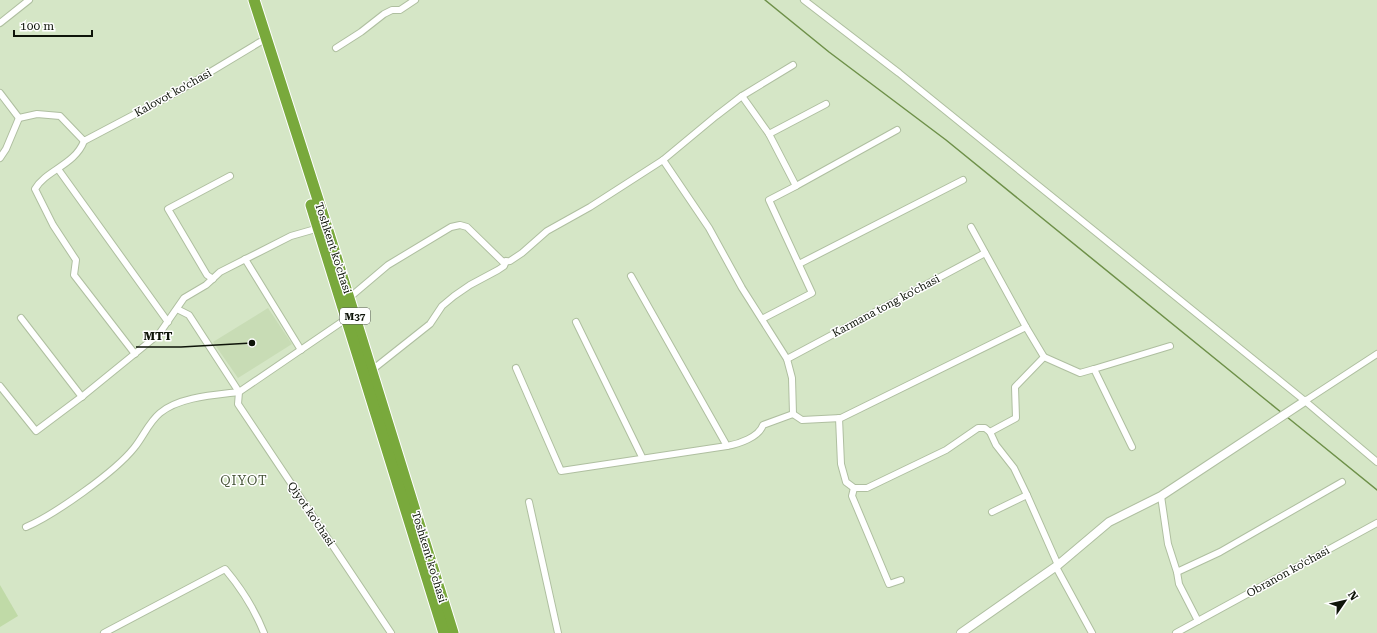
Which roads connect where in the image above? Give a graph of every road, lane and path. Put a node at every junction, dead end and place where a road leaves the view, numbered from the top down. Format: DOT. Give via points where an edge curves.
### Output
graph roads {
  1 [pos="29,0"];
  2 [pos="247,0"];
  3 [pos="254,0"];
  4 [pos="415,0"];
  5 [pos="804,0"];
  6 [pos="0,23"];
  7 [pos="260,42"];
  8 [pos="336,48"];
  9 [pos="793,65"];
  10 [pos="0,93"];
  11 [pos="742,96"];
  12 [pos="826,104"];
  13 [pos="19,118"];
  14 [pos="897,130"];
  15 [pos="769,134"];
  16 [pos="84,141"];
  17 [pos="0,158"];
  18 [pos="663,160"];
  19 [pos="58,170"];
  20 [pos="230,176"];
  21 [pos="963,180"];
  22 [pos="796,186"];
  23 [pos="971,227"];
  24 [pos="319,228"];
  25 [pos="985,253"];
  26 [pos="245,259"];
  27 [pos="506,261"];
  28 [pos="799,264"];
  29 [pos="631,276"];
  30 [pos="213,279"];
  31 [pos="349,298"];
  32 [pos="177,309"];
  33 [pos="21,318"];
  34 [pos="346,319"];
  35 [pos="762,319"];
  36 [pos="168,322"];
  37 [pos="576,322"];
  38 [pos="1026,327"];
  39 [pos="1170,346"];
  40 [pos="301,350"];
  41 [pos="135,354"];
  42 [pos="1377,354"];
  43 [pos="1044,358"];
  44 [pos="787,359"];
  45 [pos="516,368"];
  46 [pos="1094,369"];
  47 [pos="372,370"];
  48 [pos="0,386"];
  49 [pos="239,392"];
  50 [pos="82,397"];
  51 [pos="1305,402"];
  52 [pos="793,414"];
  53 [pos="839,418"];
  54 [pos="990,432"];
  55 [pos="727,446"];
  56 [pos="1132,447"];
  57 [pos="642,458"];
  58 [pos="1377,462"];
  59 [pos="1342,482"];
  60 [pos="854,488"];
  61 [pos="1027,495"];
  62 [pos="1161,496"];
  63 [pos="529,502"];
  64 [pos="992,512"];
  65 [pos="1377,523"];
  66 [pos="26,527"];
  67 [pos="1057,566"];
  68 [pos="1177,572"];
  69 [pos="901,580"];
  70 [pos="1198,621"];
  71 [pos="104,633"];
  72 [pos="264,633"];
  73 [pos="391,633"];
  74 [pos="444,633"];
  75 [pos="453,633"];
  76 [pos="558,633"];
  77 [pos="961,633"];
  78 [pos="1092,633"];
  79 [pos="1176,633"];
  1 -- 6 [label="street"];
  2 -- 7 [label="highway, Toshkent ko'chasi / M37"];
  3 -- 31 [label="highway, Toshkent ko'chasi / M37"];
  4 -- 8 [label="street" via="400,10 384,14"];
  5 -- 51 [label="street" via="899,73"];
  7 -- 16 [label="street, Kalovot ko'chasi" via="177,92"];
  7 -- 24 [label="highway, Toshkent ko'chasi / M37"];
  9 -- 11 [label="street"];
  10 -- 13 [label="street"];
  11 -- 15 [label="street"];
  11 -- 18 [label="street"];
  12 -- 15 [label="street"];
  13 -- 16 [label="street" via="37,114 60,116"];
  13 -- 17 [label="street"];
  14 -- 22 [label="street"];
  15 -- 22 [label="street"];
  16 -- 19 [label="street, Kalovot ko'chasi" via="81,149"];
  18 -- 27 [label="street" via="547,231 522,253"];
  18 -- 35 [label="street" via="704,222"];
  19 -- 36 [label="street"];
  19 -- 41 [label="street, Kalovot ko'chasi" via="35,189 53,225 76,260 74,275"];
  20 -- 30 [label="street" via="168,209 207,275"];
  21 -- 28 [label="street"];
  22 -- 28 [label="street" via="769,200"];
  23 -- 25 [label="street"];
  24 -- 26 [label="street" via="292,236"];
  24 -- 34 [label="highway, Toshkent ko'chasi / M37"];
  25 -- 38 [label="street"];
  25 -- 44 [label="street, Karmana tong ko'chasi"];
  26 -- 30 [label="street" via="220,272"];
  26 -- 40 [label="street"];
  27 -- 31 [label="street" via="503,262 467,227 451,227 388,265"];
  27 -- 47 [label="street" via="504,266 454,296 442,306 430,324"];
  28 -- 35 [label="street" via="812,293"];
  29 -- 55 [label="street"];
  30 -- 32 [label="street" via="184,298"];
  31 -- 47 [label="highway, Toshkent ko'chasi / M37"];
  32 -- 36 [label="street"];
  32 -- 49 [label="street" via="189,315"];
  33 -- 50 [label="street"];
  34 -- 40 [label="street"];
  34 -- 74 [label="highway, Toshkent ko'chasi / M37"];
  35 -- 44 [label="street"];
  36 -- 41 [label="street" via="159,334"];
  37 -- 57 [label="street"];
  38 -- 43 [label="street"];
  38 -- 53 [label="street"];
  39 -- 46 [label="street"];
  40 -- 49 [label="street"];
  41 -- 50 [label="street"];
  42 -- 51 [label="street"];
  43 -- 46 [label="street" via="1080,374"];
  43 -- 54 [label="street" via="1015,387 1016,418"];
  44 -- 52 [label="street" via="792,378"];
  45 -- 57 [label="street" via="562,471"];
  46 -- 56 [label="street"];
  47 -- 75 [label="highway, Toshkent ko'chasi / M37"];
  48 -- 50 [label="street" via="36,431"];
  49 -- 66 [label="street" via="186,399 160,413 134,449 99,480"];
  49 -- 73 [label="street, Qiyot ko'chasi" via="238,404"];
  51 -- 58 [label="street"];
  51 -- 62 [label="street"];
  52 -- 53 [label="street" via="802,420"];
  52 -- 55 [label="street" via="764,425 762,430 754,435"];
  53 -- 60 [label="street" via="841,464 846,482"];
  54 -- 60 [label="street" via="985,428 978,428 946,450 867,488"];
  54 -- 61 [label="street" via="996,446 1014,468"];
  55 -- 57 [label="street"];
  59 -- 68 [label="street" via="1220,552"];
  60 -- 69 [label="street" via="852,496 889,584"];
  61 -- 64 [label="street"];
  61 -- 67 [label="street"];
  62 -- 67 [label="street" via="1109,522"];
  62 -- 68 [label="street" via="1168,544"];
  63 -- 76 [label="street"];
  65 -- 70 [label="street, Obranon ko'chasi"];
  67 -- 77 [label="street"];
  67 -- 78 [label="street"];
  68 -- 70 [label="street" via="1179,584"];
  70 -- 79 [label="street, Obranon ko'chasi"];
  71 -- 72 [label="street" via="225,569 244,595"];
}
